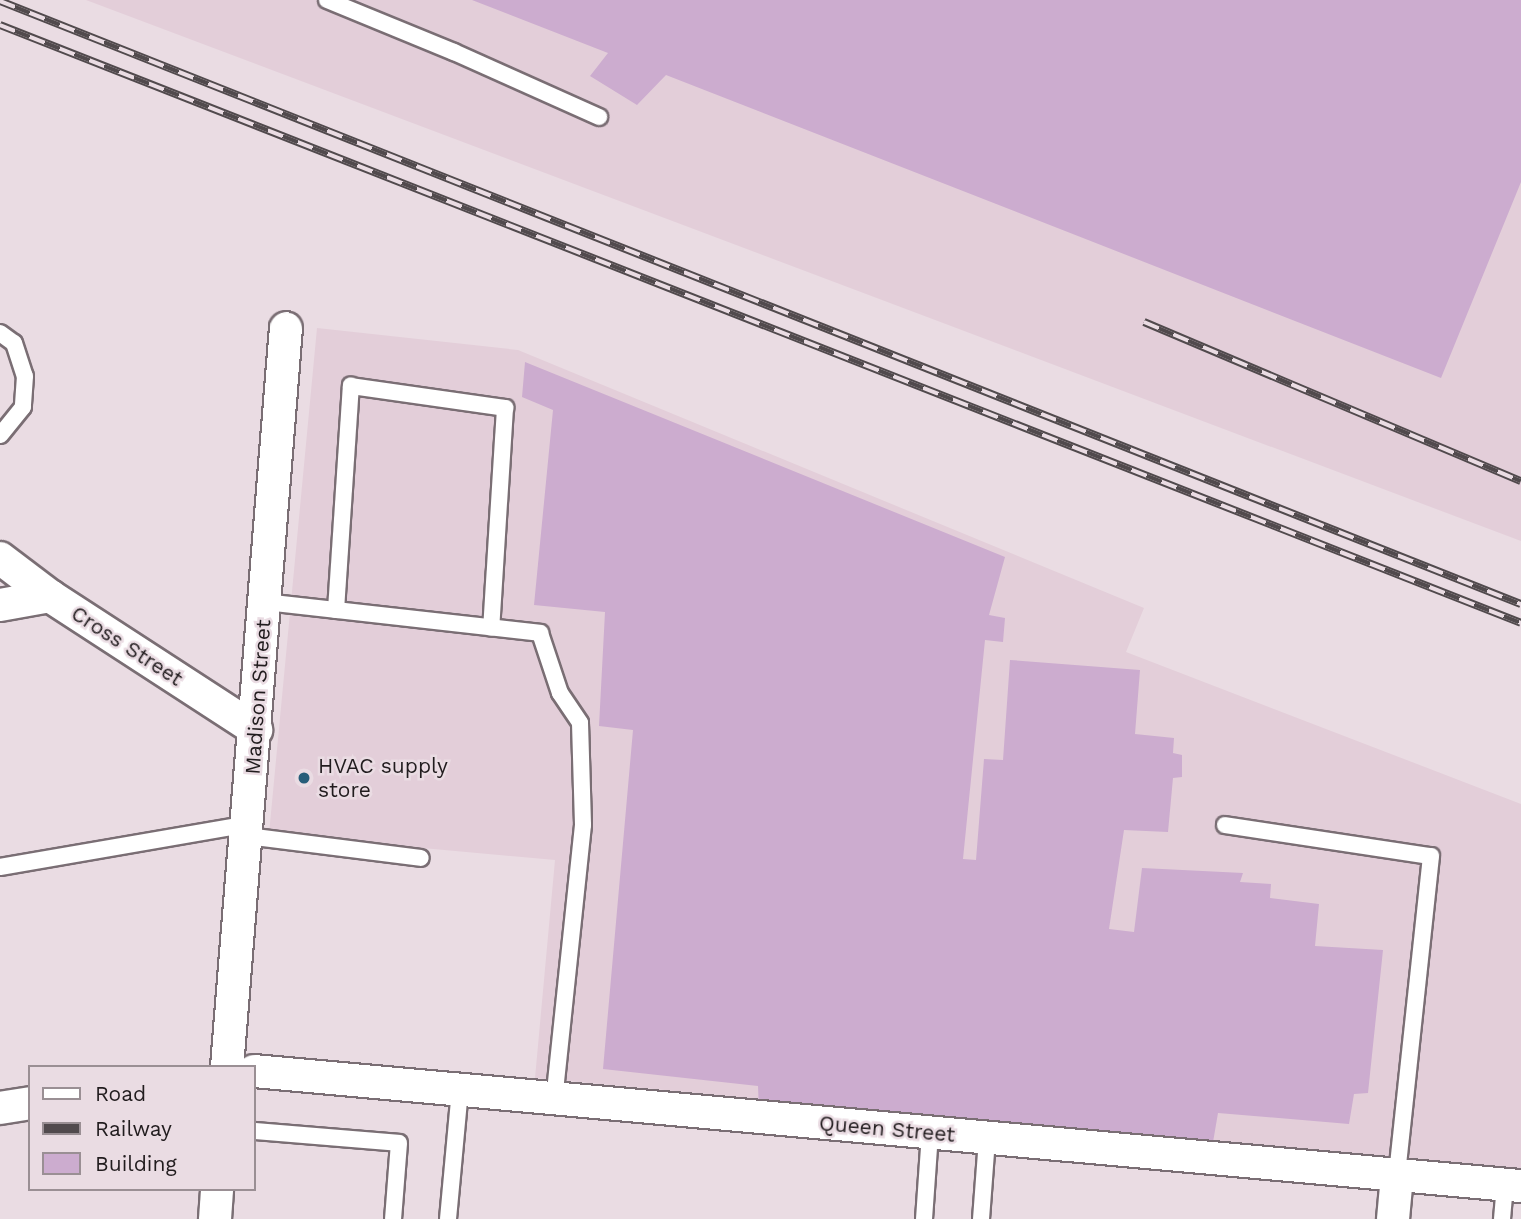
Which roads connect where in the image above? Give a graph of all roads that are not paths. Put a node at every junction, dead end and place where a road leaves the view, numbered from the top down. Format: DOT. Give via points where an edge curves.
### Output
graph roads {
  1 [pos="327,0"];
  2 [pos="599,117"];
  3 [pos="286,328"];
  4 [pos="0,333"];
  5 [pos="0,435"];
  6 [pos="0,558"];
  7 [pos="50,596"];
  8 [pos="265,602"];
  9 [pos="0,605"];
  10 [pos="335,610"];
  11 [pos="491,628"];
  12 [pos="256,730"];
  13 [pos="1225,825"];
  14 [pos="247,830"];
  15 [pos="421,858"];
  16 [pos="0,867"];
  17 [pos="226,1065"];
  18 [pos="256,1071"];
  19 [pos="460,1090"];
  20 [pos="554,1099"];
  21 [pos="28,1103"];
  22 [pos="0,1108"];
  23 [pos="256,1131"];
  24 [pos="930,1133"];
  25 [pos="987,1139"];
  26 [pos="1397,1176"];
  27 [pos="1513,1185"];
  28 [pos="217,1191"];
  29 [pos="215,1219"];
  30 [pos="393,1219"];
  31 [pos="448,1219"];
  32 [pos="924,1219"];
  33 [pos="981,1219"];
  34 [pos="1393,1219"];
  35 [pos="1502,1219"];
  1 -- 2 [label="lane"];
  3 -- 8 [label="street, Madison Street"];
  4 -- 5 [label="lane" via="13,343 25,376 23,407"];
  6 -- 7 [label="street, Cross Street"];
  7 -- 9 [label="street"];
  7 -- 12 [label="street, Cross Street"];
  8 -- 10 [label="lane"];
  8 -- 12 [label="street, Madison Street"];
  10 -- 11 [label="lane"];
  10 -- 11 [label="lane" via="351,386 505,408"];
  11 -- 20 [label="lane" via="541,633 560,693 580,723 583,825"];
  12 -- 14 [label="street, Madison Street"];
  13 -- 26 [label="lane" via="1431,856"];
  14 -- 15 [label="lane"];
  14 -- 16 [label="lane"];
  14 -- 17 [label="street, Madison Street"];
  18 -- 19 [label="street, Queen Street"];
  19 -- 20 [label="street, Queen Street"];
  19 -- 31 [label="lane"];
  20 -- 24 [label="street, Queen Street"];
  21 -- 22 [label="street"];
  23 -- 30 [label="lane" via="399,1143"];
  24 -- 25 [label="street, Queen Street"];
  24 -- 32 [label="lane"];
  25 -- 26 [label="street, Queen Street"];
  25 -- 33 [label="lane"];
  26 -- 27 [label="street, Queen Street"];
  26 -- 34 [label="street"];
  27 -- 35 [label="lane"];
  28 -- 29 [label="street"];
}
